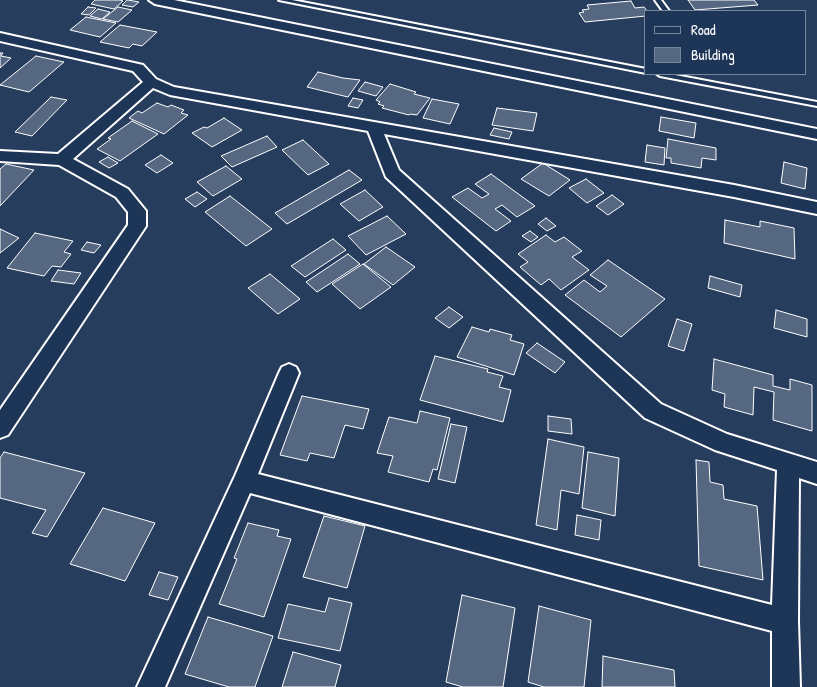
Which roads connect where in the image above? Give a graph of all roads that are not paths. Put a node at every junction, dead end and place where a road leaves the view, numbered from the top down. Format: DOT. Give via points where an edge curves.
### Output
graph roads {
  1 [pos="155,0"];
  2 [pos="282,0"];
  3 [pos="0,37"];
  4 [pos="644,71"];
  5 [pos="666,75"];
  6 [pos="713,75"];
  7 [pos="151,82"];
  8 [pos="721,85"];
  9 [pos="817,104"];
  10 [pos="374,127"];
  11 [pos="817,134"];
  12 [pos="0,156"];
  13 [pos="62,160"];
  14 [pos="817,208"];
  15 [pos="290,373"];
  16 [pos="0,428"];
  17 [pos="788,464"];
  18 [pos="817,473"];
  19 [pos="244,481"];
  20 [pos="785,621"];
  21 [pos="151,687"];
  22 [pos="786,687"];
  1 -- 11 [label="street"];
  2 -- 4 [label="lane"];
  3 -- 7 [label="street" via="138,68"];
  5 -- 8 [label="lane"];
  6 -- 8 [label="lane"];
  7 -- 10 [label="street" via="170,91"];
  7 -- 13 [label="street"];
  8 -- 9 [label="lane"];
  10 -- 14 [label="street"];
  10 -- 17 [label="street" via="392,172 653,411 723,443"];
  12 -- 13 [label="street"];
  13 -- 16 [label="street" via="122,193 137,211 137,226"];
  15 -- 19 [label="street"];
  17 -- 18 [label="street"];
  17 -- 20 [label="street"];
  19 -- 20 [label="street"];
  19 -- 21 [label="street"];
  20 -- 22 [label="street"];
}
